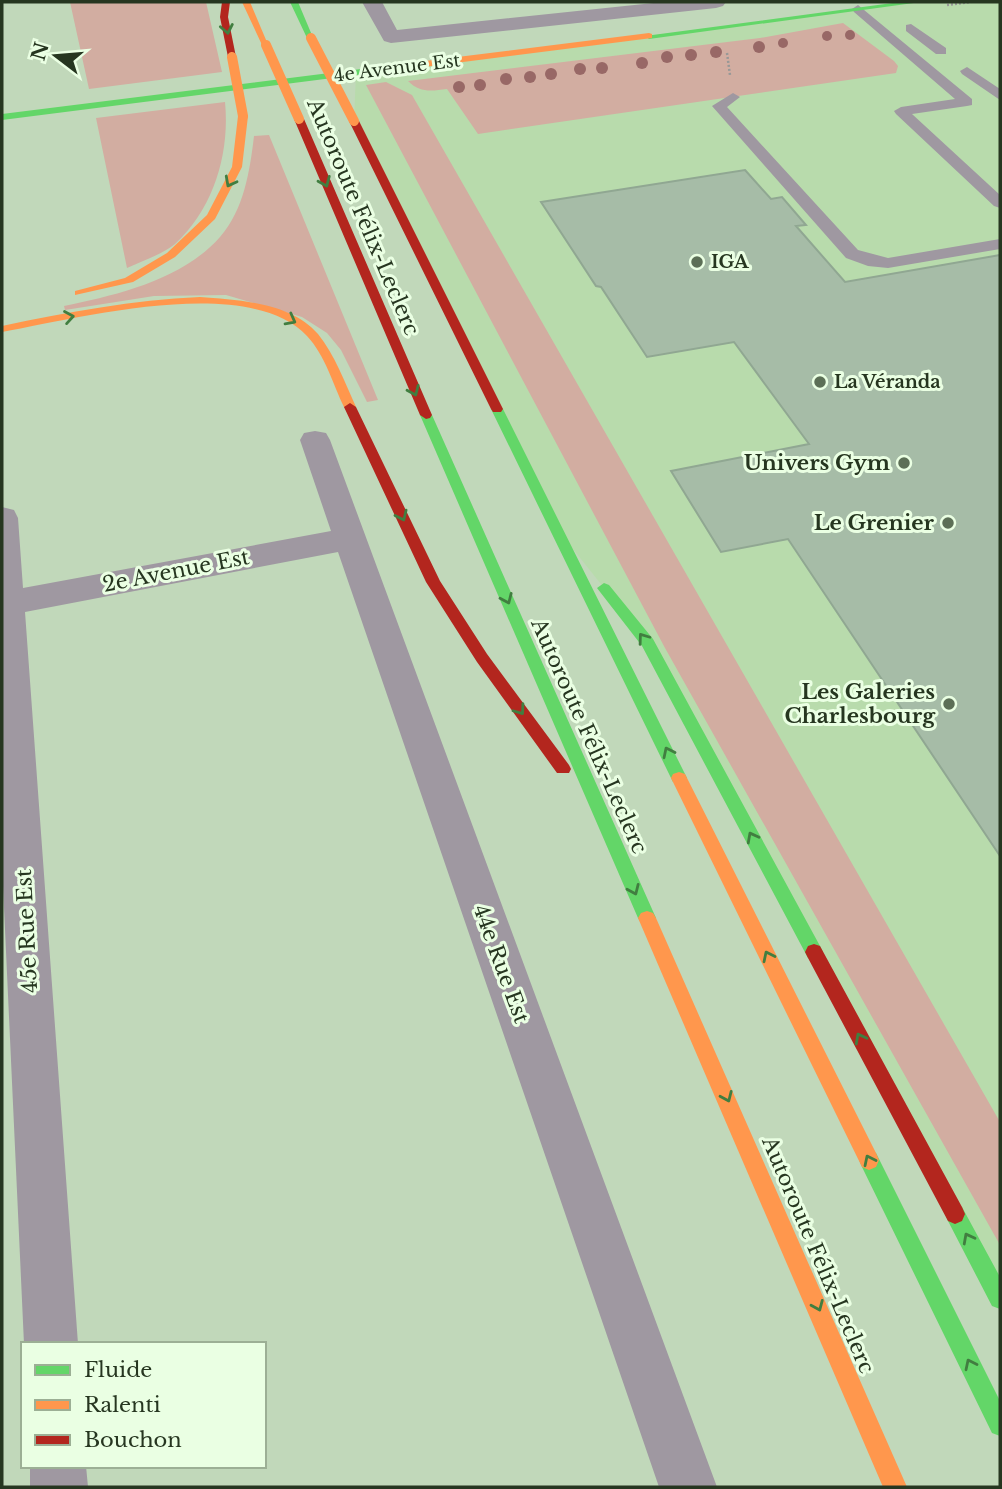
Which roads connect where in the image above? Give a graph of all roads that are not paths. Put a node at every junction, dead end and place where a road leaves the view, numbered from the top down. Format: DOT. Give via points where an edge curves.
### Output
graph roads {
  1 [pos="226,2"];
  2 [pos="246,2"];
  3 [pos="294,2"];
  4 [pos="372,2"];
  5 [pos="716,2"];
  6 [pos="726,2"];
  7 [pos="917,2"];
  8 [pos="858,9"];
  9 [pos="750,23"];
  10 [pos="911,28"];
  11 [pos="942,51"];
  12 [pos="967,71"];
  13 [pos="1000,96"];
  14 [pos="733,97"];
  15 [pos="2,117"];
  16 [pos="1000,203"];
  17 [pos="1000,244"];
  18 [pos="60,298"];
  19 [pos="2,330"];
  20 [pos="315,440"];
  21 [pos="2,518"];
  22 [pos="557,529"];
  23 [pos="349,539"];
  24 [pos="5,604"];
  25 [pos="606,827"];
  26 [pos="1000,1298"];
  27 [pos="51,1342"];
  28 [pos="1000,1425"];
  29 [pos="58,1468"];
  30 [pos="59,1487"];
  31 [pos="688,1487"];
  32 [pos="895,1487"];
  1 -- 18 [label="main road, one-way, bridge" via="224,17 243,116 237,167 211,217 171,255 130,280"];
  2 -- 25 [label="main road, Autoroute Félix-Leclerc, one-way, bridge"];
  3 -- 22 [label="main road, Autoroute Félix-Leclerc, bridge"];
  4 -- 5 [label="street, 4e Avenue Est" via="391,37"];
  6 -- 9 [label="street"];
  7 -- 8 [label="main road, 4e Avenue Est"];
  8 -- 9 [label="main road, 4e Avenue Est"];
  8 -- 16 [label="lane" via="967,102 901,111"];
  9 -- 15 [label="main road, 4e Avenue Est"];
  10 -- 11 [label="lane"];
  12 -- 13 [label="lane"];
  14 -- 17 [label="lane" via="719,106 852,254 888,262"];
  19 -- 25 [label="main road, one-way" via="124,307 198,300 268,308 305,328 326,358 433,582 482,658"];
  20 -- 23 [label="street, 44e Rue Est"];
  21 -- 24 [label="street, 45e Rue Est"];
  26 -- 22 [label="main road, one-way" via="648,643"];
  28 -- 22 [label="main road, Autoroute Félix-Leclerc, one-way"];
  23 -- 24 [label="street, 2e Avenue Est"];
  23 -- 31 [label="street, 44e Rue Est"];
  24 -- 27 [label="street, 45e Rue Est"];
  25 -- 32 [label="main road, Autoroute Félix-Leclerc, one-way"];
  29 -- 30 [label="street"];
}
